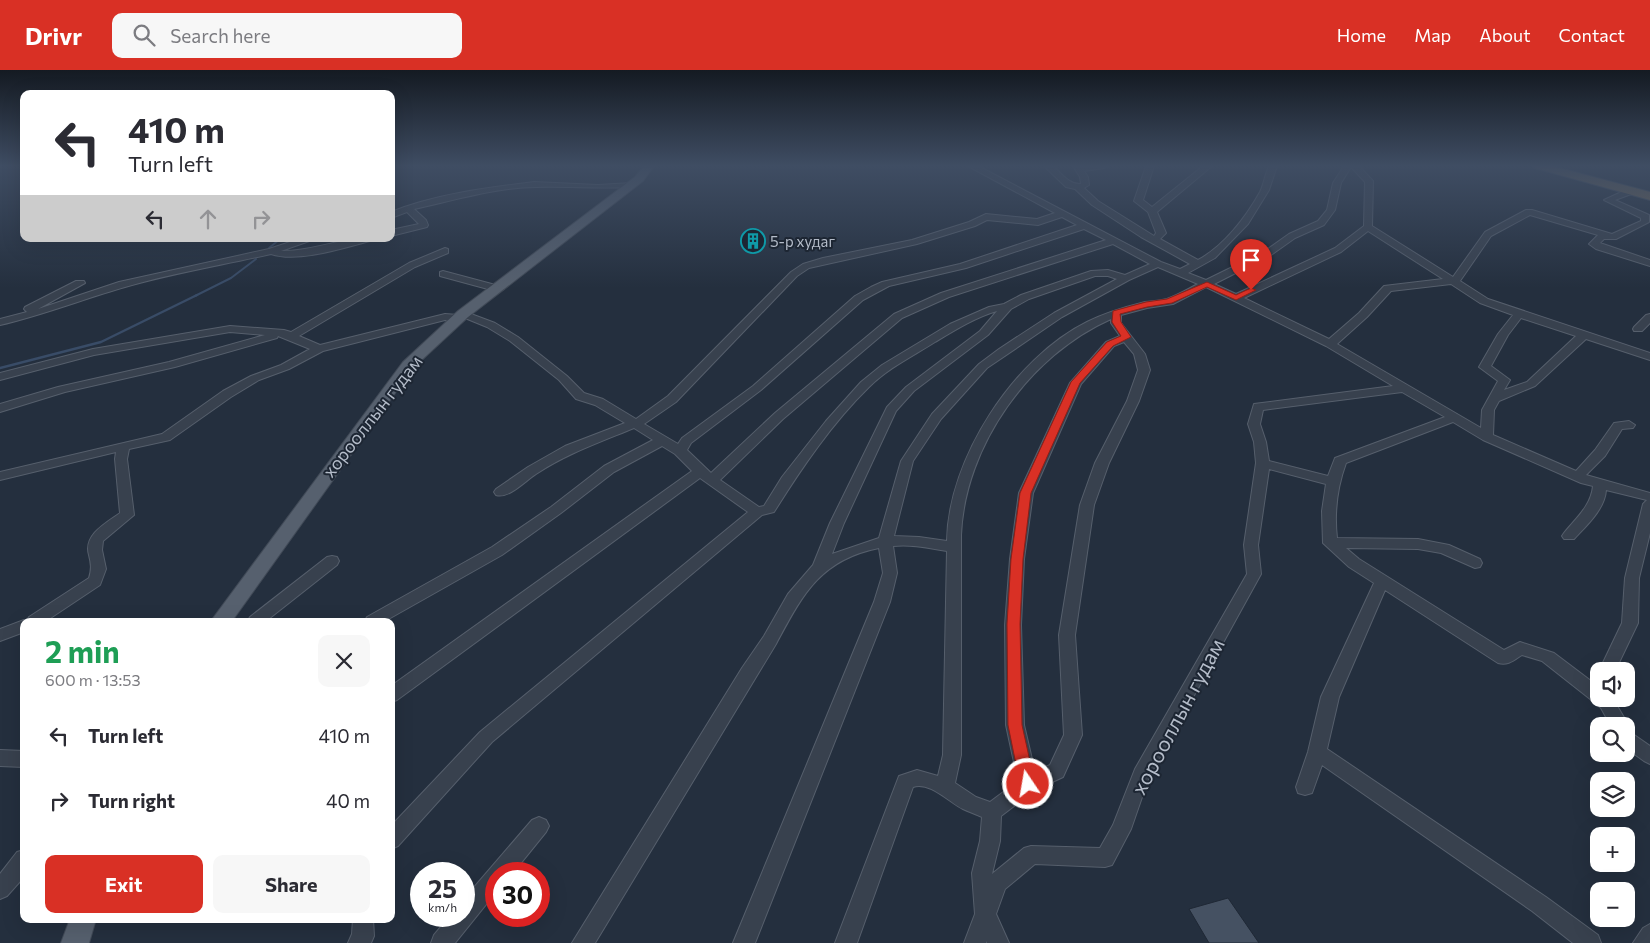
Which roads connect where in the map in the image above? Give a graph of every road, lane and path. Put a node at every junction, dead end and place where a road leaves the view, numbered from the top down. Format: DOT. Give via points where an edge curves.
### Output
graph roads {
  1 [pos="414,207"];
  2 [pos="604,207"];
  3 [pos="1048,207"];
  4 [pos="1102,207"];
  5 [pos="1146,207"];
  6 [pos="1157,207"];
  7 [pos="1255,207"];
  8 [pos="1332,207"];
  9 [pos="1368,207"];
  10 [pos="1623,207"];
  11 [pos="408,208"];
  12 [pos="1152,211"];
  13 [pos="395,213"];
  14 [pos="1061,214"];
  15 [pos="1083,226"];
  16 [pos="1368,226"];
  17 [pos="395,232"];
  18 [pos="1613,237"];
  19 [pos="1112,240"];
  20 [pos="1156,240"];
  21 [pos="296,242"];
  22 [pos="354,242"];
  23 [pos="272,251"];
  24 [pos="445,251"];
  25 [pos="1158,264"];
  26 [pos="1198,264"];
  27 [pos="1650,264"];
  28 [pos="1180,273"];
  29 [pos="443,274"];
  30 [pos="1126,278"];
  31 [pos="1455,281"];
  32 [pos="80,282"];
  33 [pos="1207,284"];
  34 [pos="498,289"];
  35 [pos="1236,298"];
  36 [pos="1007,307"];
  37 [pos="1116,313"];
  38 [pos="1519,314"];
  39 [pos="461,316"];
  40 [pos="1650,317"];
  41 [pos="3,322"];
  42 [pos="1638,329"];
  43 [pos="287,335"];
  44 [pos="1584,335"];
  45 [pos="1127,337"];
  46 [pos="1330,344"];
  47 [pos="319,349"];
  48 [pos="1650,357"];
  49 [pos="0,377"];
  50 [pos="1404,388"];
  51 [pos="1495,398"];
  52 [pos="0,408"];
  53 [pos="1454,418"];
  54 [pos="636,424"];
  55 [pos="1629,425"];
  56 [pos="1487,437"];
  57 [pos="661,441"];
  58 [pos="123,447"];
  59 [pos="680,451"];
  60 [pos="1263,462"];
  61 [pos="0,476"];
  62 [pos="706,476"];
  63 [pos="1578,476"];
  64 [pos="1332,481"];
  65 [pos="1600,484"];
  66 [pos="502,492"];
  67 [pos="1650,497"];
  68 [pos="1650,504"];
  69 [pos="757,512"];
  70 [pos="1569,536"];
  71 [pos="885,543"];
  72 [pos="1330,543"];
  73 [pos="954,547"];
  74 [pos="332,561"];
  75 [pos="1475,563"];
  76 [pos="820,567"];
  77 [pos="1382,581"];
  78 [pos="40,618"];
  79 [pos="223,618"];
  80 [pos="260,618"];
  81 [pos="377,618"];
  82 [pos="20,628"];
  83 [pos="0,635"];
  84 [pos="1611,662"];
  85 [pos="1590,688"];
  86 [pos="395,692"];
  87 [pos="1635,744"];
  88 [pos="1317,752"];
  89 [pos="1650,756"];
  90 [pos="0,758"];
  91 [pos="20,759"];
  92 [pos="1028,784"];
  93 [pos="945,786"];
  94 [pos="1305,787"];
  95 [pos="992,812"];
  96 [pos="539,826"];
  97 [pos="395,836"];
  98 [pos="508,862"];
  99 [pos="20,865"];
  100 [pos="0,889"];
  101 [pos="485,889"];
  102 [pos="475,902"];
  103 [pos="986,917"];
  104 [pos="363,923"];
  105 [pos="454,927"];
  106 [pos="1650,935"];
  107 [pos="359,943"];
  108 [pos="442,943"];
  109 [pos="583,943"];
  110 [pos="744,943"];
  111 [pos="846,943"];
  112 [pos="975,943"];
  113 [pos="998,943"];
  114 [pos="1590,943"];
  115 [pos="1644,943"];
  1 -- 11 [label="street"];
  2 -- 34 [label="main road, хорооллын гудам"];
  3 -- 14 [label="street"];
  4 -- 20 [label="street"];
  5 -- 12 [label="street"];
  6 -- 12 [label="street"];
  7 -- 26 [label="street" via="1245,222 1212,256"];
  8 -- 33 [label="street" via="1321,223"];
  9 -- 16 [label="street"];
  10 -- 18 [label="street" via="1646,217 1645,222"];
  11 -- 13 [label="street"];
  11 -- 17 [label="street" via="424,225"];
  12 -- 20 [label="street" via="1161,233"];
  14 -- 15 [label="street"];
  14 -- 54 [label="street" via="1038,222 986,217 937,236 806,266 794,274 672,399"];
  15 -- 19 [label="street"];
  15 -- 59 [label="street" via="963,266 886,284 859,298 757,388 686,441"];
  16 -- 31 [label="street"];
  16 -- 35 [label="street" via="1338,250"];
  18 -- 27 [label="street" via="1602,236 1594,244"];
  18 -- 31 [label="street" via="1529,212 1488,234"];
  19 -- 25 [label="street"];
  19 -- 62 [label="street" via="945,295 903,313"];
  20 -- 26 [label="street"];
  21 -- 23 [label="street"];
  22 -- 23 [label="street" via="287,254"];
  23 -- 41 [label="street" via="137,281"];
  24 -- 43 [label="street" via="412,265"];
  25 -- 28 [label="street"];
  25 -- 30 [label="street"];
  26 -- 28 [label="street"];
  28 -- 33 [label="street"];
  29 -- 34 [label="street"];
  30 -- 36 [label="street" via="1094,273 1025,297"];
  30 -- 71 [label="street" via="1058,315 1003,351 983,366 959,392 907,461"];
  31 -- 38 [label="street" via="1484,300"];
  31 -- 46 [label="street" via="1388,288"];
  32 -- 41 [label="street"];
  33 -- 35 [label="street"];
  33 -- 37 [label="street" via="1169,302 1146,304"];
  34 -- 39 [label="main road, хорооллын гудам"];
  35 -- 46 [label="street"];
  36 -- 69 [label="street" via="993,309 954,326 886,367 865,384 830,424 769,509"];
  36 -- 76 [label="street" via="984,333 910,389 892,410 837,523"];
  37 -- 45 [label="street" via="1116,322"];
  37 -- 73 [label="street" via="1082,328 1044,356 1009,396 992,422 960,490"];
  38 -- 44 [label="street"];
  38 -- 51 [label="street" via="1503,334 1485,367 1504,380"];
  39 -- 47 [label="street" via="445,317"];
  39 -- 54 [label="street" via="491,325 514,339 563,378 580,396 599,402"];
  39 -- 79 [label="main road, хорооллын гудам" via="408,365"];
  40 -- 42 [label="street"];
  43 -- 47 [label="street"];
  43 -- 49 [label="street" via="230,329 92,352"];
  43 -- 52 [label="street" via="62,389"];
  44 -- 48 [label="street"];
  44 -- 51 [label="street" via="1531,384"];
  45 -- 92 [label="street" via="1110,344 1076,382 1026,493 1013,624 1015,725"];
  45 -- 92 [label="street" via="1139,354 1144,370 1087,505 1067,635 1073,735 1057,771"];
  46 -- 50 [label="street"];
  47 -- 58 [label="street" via="227,394 166,437"];
  50 -- 53 [label="street"];
  50 -- 60 [label="street" via="1258,407 1254,424"];
  51 -- 56 [label="street" via="1488,410"];
  53 -- 56 [label="street"];
  53 -- 64 [label="street" via="1340,461"];
  54 -- 57 [label="street"];
  54 -- 66 [label="street" via="570,449"];
  55 -- 63 [label="street" via="1618,426 1600,453"];
  56 -- 63 [label="street"];
  57 -- 59 [label="street"];
  57 -- 81 [label="street" via="608,469 497,551"];
  58 -- 61 [label="street"];
  58 -- 78 [label="street" via="121,459 127,515 99,537 95,546 100,570 95,581"];
  59 -- 62 [label="street"];
  60 -- 64 [label="street"];
  60 -- 103 [label="street, хорооллын гудам" via="1251,545 1254,574 1141,775 1121,829 1105,858 1031,855 997,883"];
  62 -- 69 [label="street"];
  62 -- 86 [label="street"];
  63 -- 65 [label="street"];
  64 -- 72 [label="street" via="1327,522"];
  65 -- 67 [label="street"];
  65 -- 70 [label="street" via="1599,496 1590,512"];
  68 -- 84 [label="street" via="1632,578 1630,623"];
  69 -- 97 [label="street" via="486,737"];
  71 -- 73 [label="street" via="907,540"];
  71 -- 76 [label="street" via="830,560"];
  71 -- 110 [label="street" via="890,573 882,602"];
  72 -- 75 [label="street" via="1418,544 1444,549"];
  72 -- 77 [label="street"];
  73 -- 93 [label="street" via="952,755"];
  74 -- 80 [label="street"];
  76 -- 109 [label="street" via="793,598"];
  77 -- 85 [label="street" via="1504,658 1520,648 1548,657"];
  77 -- 88 [label="street" via="1330,697"];
  82 -- 83 [label="street"];
  87 -- 89 [label="street"];
  88 -- 94 [label="street"];
  88 -- 114 [label="street" via="1539,904"];
  90 -- 91 [label="street"];
  92 -- 95 [label="street"];
  93 -- 95 [label="street" via="969,803"];
  93 -- 111 [label="street" via="917,778 906,782"];
  95 -- 103 [label="street" via="990,841 982,873"];
  96 -- 98 [label="street"];
  99 -- 100 [label="street"];
  101 -- 102 [label="street"];
  103 -- 112 [label="street, хорооллын гудам"];
  103 -- 113 [label="street"];
  104 -- 107 [label="street" via="363,936"];
  105 -- 108 [label="street"];
  106 -- 115 [label="street"];
}
